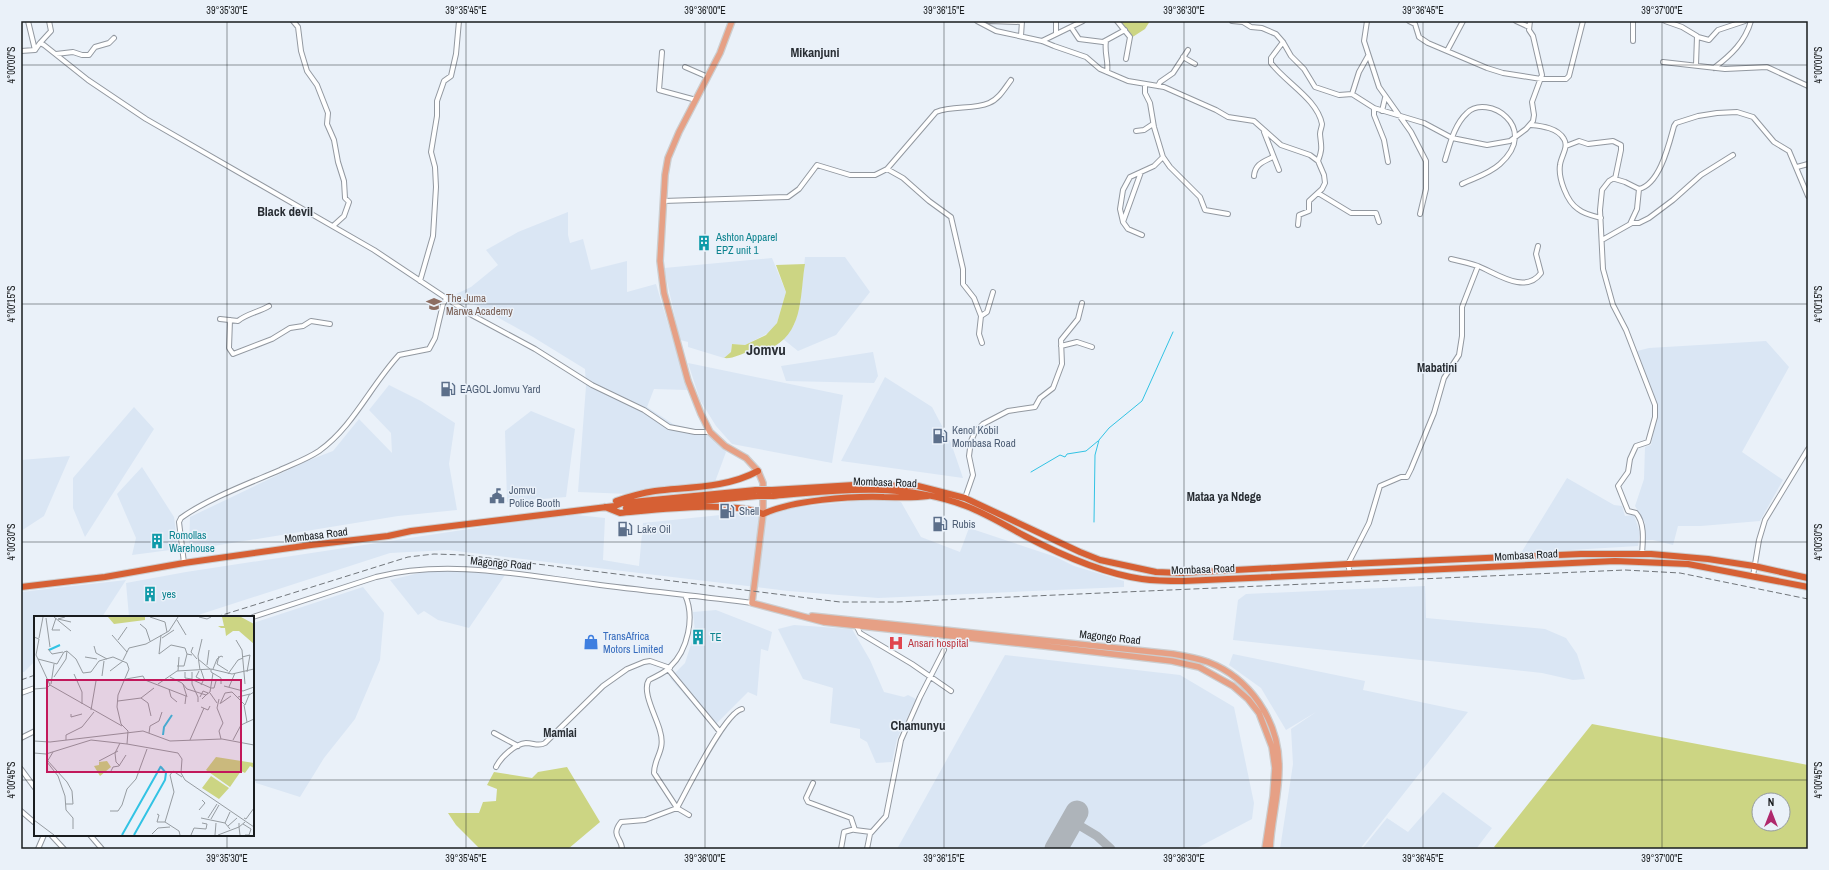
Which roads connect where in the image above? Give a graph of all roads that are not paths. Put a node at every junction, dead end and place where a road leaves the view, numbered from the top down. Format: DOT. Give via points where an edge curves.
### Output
graph roads {
  1 [pos="28,21"];
  2 [pos="49,21"];
  3 [pos="293,21"];
  4 [pos="459,21"];
  5 [pos="732,21"];
  6 [pos="977,21"];
  7 [pos="989,21"];
  8 [pos="1056,21"];
  9 [pos="1083,21"];
  10 [pos="1117,21"];
  11 [pos="1232,21"];
  12 [pos="1367,21"];
  13 [pos="1409,21"];
  14 [pos="1463,21"];
  15 [pos="1516,21"];
  16 [pos="1530,21"];
  17 [pos="1583,21"];
  18 [pos="1634,21"];
  19 [pos="1745,21"];
  20 [pos="1751,21"];
  21 [pos="1022,22"];
  22 [pos="1668,22"];
  23 [pos="1071,26"];
  24 [pos="1529,27"];
  25 [pos="1125,30"];
  26 [pos="1056,33"];
  27 [pos="1021,36"];
  28 [pos="1698,37"];
  29 [pos="114,38"];
  30 [pos="1042,41"];
  31 [pos="1106,41"];
  32 [pos="1633,41"];
  33 [pos="1283,42"];
  34 [pos="40,43"];
  35 [pos="35,50"];
  36 [pos="1188,50"];
  37 [pos="21,51"];
  38 [pos="1447,51"];
  39 [pos="662,52"];
  40 [pos="56,54"];
  41 [pos="1368,56"];
  42 [pos="1183,57"];
  43 [pos="1126,59"];
  44 [pos="1663,62"];
  45 [pos="1195,64"];
  46 [pos="1696,65"];
  47 [pos="686,67"];
  48 [pos="1713,68"];
  49 [pos="1107,72"];
  50 [pos="708,77"];
  51 [pos="1541,79"];
  52 [pos="1011,80"];
  53 [pos="1145,84"];
  54 [pos="1158,86"];
  55 [pos="1808,86"];
  56 [pos="1352,94"];
  57 [pos="1385,98"];
  58 [pos="696,100"];
  59 [pos="1374,108"];
  60 [pos="1382,111"];
  61 [pos="1399,116"];
  62 [pos="1153,124"];
  63 [pos="1531,124"];
  64 [pos="1136,131"];
  65 [pos="1263,131"];
  66 [pos="1452,138"];
  67 [pos="1515,138"];
  68 [pos="1566,146"];
  69 [pos="1733,155"];
  70 [pos="1163,157"];
  71 [pos="1273,158"];
  72 [pos="1318,160"];
  73 [pos="1444,160"];
  74 [pos="1388,162"];
  75 [pos="1808,164"];
  76 [pos="1797,167"];
  77 [pos="886,169"];
  78 [pos="1279,170"];
  79 [pos="1141,172"];
  80 [pos="1254,176"];
  81 [pos="1614,178"];
  82 [pos="1462,184"];
  83 [pos="1639,189"];
  84 [pos="1318,193"];
  85 [pos="1808,196"];
  86 [pos="663,201"];
  87 [pos="1228,214"];
  88 [pos="1420,214"];
  89 [pos="1601,218"];
  90 [pos="1123,222"];
  91 [pos="1379,222"];
  92 [pos="1630,224"];
  93 [pos="1298,225"];
  94 [pos="334,226"];
  95 [pos="1142,234"];
  96 [pos="1602,240"];
  97 [pos="1538,246"];
  98 [pos="1451,259"];
  99 [pos="1478,266"];
  100 [pos="420,281"];
  101 [pos="993,292"];
  102 [pos="446,299"];
  103 [pos="1082,303"];
  104 [pos="269,306"];
  105 [pos="981,316"];
  106 [pos="220,319"];
  107 [pos="230,320"];
  108 [pos="330,324"];
  109 [pos="982,343"];
  110 [pos="1061,346"];
  111 [pos="1092,347"];
  112 [pos="710,432"];
  113 [pos="1808,449"];
  114 [pos="758,471"];
  115 [pos="829,489"];
  116 [pos="932,496"];
  117 [pos="965,498"];
  118 [pos="604,507"];
  119 [pos="763,514"];
  120 [pos="1642,554"];
  121 [pos="184,563"];
  122 [pos="1348,564"];
  123 [pos="1754,566"];
  124 [pos="1350,573"];
  125 [pos="1753,576"];
  126 [pos="1808,578"];
  127 [pos="21,587"];
  128 [pos="1808,587"];
  129 [pos="686,595"];
  130 [pos="752,603"];
  131 [pos="793,614"];
  132 [pos="254,617"];
  133 [pos="856,625"];
  134 [pos="944,650"];
  135 [pos="1173,654"];
  136 [pos="1172,661"];
  137 [pos="669,669"];
  138 [pos="931,677"];
  139 [pos="34,688"];
  140 [pos="952,691"];
  141 [pos="21,692"];
  142 [pos="742,709"];
  143 [pos="34,732"];
  144 [pos="720,732"];
  145 [pos="494,733"];
  146 [pos="21,738"];
  147 [pos="518,746"];
  148 [pos="496,767"];
  149 [pos="21,769"];
  150 [pos="813,783"];
  151 [pos="34,787"];
  152 [pos="677,808"];
  153 [pos="21,811"];
  154 [pos="689,815"];
  155 [pos="34,822"];
  156 [pos="855,829"];
  157 [pos="871,832"];
  158 [pos="44,836"];
  159 [pos="52,836"];
  160 [pos="91,836"];
  161 [pos="38,849"];
  162 [pos="64,849"];
  163 [pos="102,849"];
  164 [pos="622,849"];
  165 [pos="841,849"];
  166 [pos="867,849"];
  167 [pos="1265,849"];
  168 [pos="1270,849"];
  1 -- 35 [label="street"];
  2 -- 34 [label="street" via="51,31"];
  3 -- 94 [label="street" via="298,27 307,71 317,85 328,112 327,124 334,140 344,181 345,198 349,202 344,216"];
  4 -- 100 [label="street" via="451,76 444,81 437,101 431,152 436,175 433,236"];
  5 -- 50 [label="main road"];
  6 -- 27 [label="street" via="996,31"];
  7 -- 21 [label="street"];
  8 -- 26 [label="street"];
  9 -- 23 [label="street"];
  10 -- 25 [label="street"];
  11 -- 33 [label="street" via="1262,28 1276,34"];
  12 -- 41 [label="street" via="1364,39"];
  13 -- 38 [label="street" via="1415,24 1420,39"];
  14 -- 38 [label="street"];
  15 -- 24 [label="street"];
  16 -- 24 [label="street"];
  17 -- 51 [label="street" via="1569,77"];
  18 -- 32 [label="street"];
  19 -- 28 [label="street" via="1718,30 1708,40"];
  20 -- 48 [label="street" via="1740,44"];
  21 -- 27 [label="street"];
  22 -- 28 [label="street"];
  23 -- 26 [label="street"];
  23 -- 31 [label="street" via="1079,39 1100,43"];
  24 -- 51 [label="street" via="1541,65"];
  25 -- 31 [label="street"];
  25 -- 43 [label="street" via="1130,38"];
  26 -- 30 [label="street"];
  27 -- 30 [label="street"];
  28 -- 46 [label="street"];
  29 -- 40 [label="street" via="110,43 95,47 89,55 73,52"];
  30 -- 49 [label="street" via="1086,57"];
  31 -- 49 [label="street" via="1105,53 1109,64"];
  33 -- 56 [label="street" via="1315,87 1335,94"];
  33 -- 72 [label="street" via="1271,58 1271,63 1314,107 1322,125 1320,133 1323,147"];
  34 -- 35 [label="street"];
  34 -- 40 [label="street"];
  35 -- 37 [label="street"];
  36 -- 42 [label="street"];
  38 -- 51 [label="street" via="1503,73"];
  39 -- 58 [label="street" via="659,90"];
  40 -- 94 [label="street" via="93,84 146,119"];
  41 -- 56 [label="street" via="1359,72"];
  41 -- 57 [label="street"];
  42 -- 45 [label="street"];
  42 -- 54 [label="street" via="1173,74"];
  44 -- 46 [label="street"];
  46 -- 48 [label="street"];
  47 -- 50 [label="street"];
  48 -- 55 [label="street" via="1767,67"];
  49 -- 53 [label="street" via="1128,81"];
  50 -- 58 [label="main road"];
  51 -- 63 [label="street" via="1532,102 1534,115"];
  52 -- 77 [label="street" via="990,103 936,112"];
  53 -- 54 [label="street"];
  53 -- 62 [label="street"];
  54 -- 65 [label="street" via="1228,117 1254,121"];
  56 -- 59 [label="street"];
  57 -- 60 [label="street"];
  57 -- 61 [label="street"];
  58 -- 86 [label="main road" via="672,145 665,175"];
  59 -- 60 [label="street"];
  59 -- 74 [label="street"];
  60 -- 61 [label="street"];
  61 -- 66 [label="street" via="1424,123"];
  61 -- 88 [label="street" via="1414,136 1426,161 1426,189"];
  62 -- 64 [label="street" via="1144,130"];
  62 -- 70 [label="street"];
  63 -- 67 [label="street"];
  63 -- 68 [label="street" via="1557,132 1564,138"];
  65 -- 71 [label="street"];
  65 -- 72 [label="street" via="1281,145"];
  66 -- 67 [label="street" via="1487,145 1503,144"];
  66 -- 67 [label="street" via="1466,113 1483,107 1500,113 1512,122 1516,131"];
  66 -- 73 [label="street"];
  67 -- 82 [label="street" via="1509,155 1501,163"];
  68 -- 81 [label="street" via="1577,142 1618,142 1621,150"];
  68 -- 89 [label="street" via="1560,167 1560,175 1566,190 1577,209"];
  69 -- 92 [label="street" via="1697,178 1649,218"];
  70 -- 79 [label="street" via="1154,166"];
  70 -- 87 [label="street" via="1200,197 1205,210"];
  71 -- 78 [label="street"];
  71 -- 80 [label="street" via="1259,164"];
  72 -- 84 [label="street" via="1325,179 1324,186"];
  75 -- 76 [label="street"];
  76 -- 83 [label="street" via="1789,151 1774,142 1753,118 1737,112 1706,114 1675,124 1666,154 1654,177"];
  76 -- 85 [label="street"];
  77 -- 86 [label="street" via="875,175 850,175 817,165 799,189 788,197"];
  77 -- 105 [label="street" via="899,176 951,217 963,269 963,284 974,298"];
  79 -- 90 [label="street"];
  79 -- 90 [label="street" via="1130,176 1123,190 1120,209"];
  81 -- 83 [label="street"];
  81 -- 89 [label="street" via="1603,189"];
  83 -- 92 [label="street" via="1638,209"];
  84 -- 91 [label="street" via="1351,213 1376,213"];
  84 -- 93 [label="street" via="1309,201 1309,211 1299,214"];
  86 -- 112 [label="main road" via="660,261 662,283 688,381"];
  89 -- 96 [label="street"];
  90 -- 95 [label="street" via="1128,229"];
  92 -- 96 [label="street"];
  94 -- 100 [label="street"];
  96 -- 120 [label="street" via="1604,269 1611,298 1655,405 1655,417 1648,442 1636,446 1628,472 1618,486 1628,512 1636,513 1640,517 1643,531"];
  97 -- 99 [label="street" via="1536,254 1541,273 1530,280 1514,282"];
  98 -- 99 [label="street"];
  99 -- 122 [label="street" via="1462,307 1462,336 1458,355 1444,378 1434,413 1412,469 1407,477 1380,486 1369,523"];
  100 -- 102 [label="street"];
  101 -- 105 [label="street" via="986,312"];
  102 -- 112 [label="street" via="535,349 592,385 644,410 669,427"];
  102 -- 121 [label="street" via="430,349 399,355 349,420 318,452 181,518 179,522"];
  103 -- 110 [label="street" via="1080,316 1062,338"];
  104 -- 107 [label="street" via="238,321"];
  105 -- 109 [label="street" via="979,334"];
  106 -- 107 [label="street"];
  107 -- 108 [label="street" via="229,348 233,354 272,339 290,328 311,322"];
  110 -- 111 [label="street" via="1077,342"];
  110 -- 117 [label="street" via="1062,364 1053,388 1040,398 1036,406 1008,411 983,424 975,432 969,456 973,474"];
  112 -- 114 [label="main road" via="725,446 746,458"];
  113 -- 123 [label="street" via="1765,520"];
  114 -- 118 [label="highway" via="707,486 640,494"];
  114 -- 119 [label="main road" via="763,483"];
  115 -- 116 [label="highway, Mombasa Road" via="895,490"];
  115 -- 117 [label="highway, Mombasa Road" via="880,485 918,486"];
  115 -- 118 [label="highway, Mombasa Road, bridge" via="756,490"];
  116 -- 119 [label="highway" via="817,500"];
  116 -- 124 [label="highway, Mombasa Road" via="967,506 999,520 1082,562 1142,579 1184,581"];
  117 -- 122 [label="highway, Mombasa Road" via="1100,560 1156,572"];
  118 -- 119 [label="highway" via="620,512 728,507"];
  118 -- 121 [label="highway, Mombasa Road"];
  119 -- 130 [label="main road"];
  120 -- 122 [label="highway, Mombasa Road" via="1581,554"];
  120 -- 123 [label="highway, Mombasa Road" via="1708,559"];
  121 -- 127 [label="highway, Mombasa Road" via="105,577"];
  122 -- 124 [label="street"];
  123 -- 125 [label="street"];
  123 -- 126 [label="highway, Mombasa Road"];
  124 -- 125 [label="highway, Mombasa Road" via="1648,561 1688,564"];
  125 -- 128 [label="highway, Mombasa Road"];
  129 -- 130 [label="street, Magongo Road"];
  129 -- 132 [label="street, Magongo Road" via="523,575 436,568 376,577"];
  129 -- 137 [label="street" via="690,628"];
  130 -- 131 [label="main road, Magongo Road"];
  131 -- 133 [label="main road, Magongo Road" via="824,622"];
  131 -- 135 [label="main road, Magongo Road"];
  133 -- 136 [label="main road, Magongo Road"];
  133 -- 138 [label="street" via="860,633"];
  134 -- 138 [label="street"];
  135 -- 136 [label="main road"];
  135 -- 168 [label="main road, Magongo Road" via="1208,662 1232,675 1251,691 1270,721 1276,739 1279,763"];
  136 -- 167 [label="main road, Magongo Road" via="1200,667 1216,675 1233,686 1258,713 1272,747 1275,768"];
  137 -- 144 [label="street"];
  137 -- 147 [label="street" via="650,662 627,669 603,686 545,743"];
  137 -- 152 [label="street" via="649,680 646,690 662,742 654,774"];
  138 -- 140 [label="street"];
  138 -- 157 [label="street" via="901,740 885,818"];
  139 -- 141 [label="street"];
  142 -- 144 [label="street" via="732,715"];
  143 -- 146 [label="street"];
  144 -- 152 [label="street"];
  145 -- 147 [label="street"];
  147 -- 148 [label="street"];
  149 -- 151 [label="street"];
  150 -- 156 [label="street" via="806,801 850,818"];
  152 -- 154 [label="street"];
  152 -- 164 [label="street" via="645,820 621,822 616,836"];
  153 -- 155 [label="street"];
  156 -- 157 [label="street"];
  156 -- 165 [label="street" via="844,832"];
  157 -- 166 [label="street"];
  158 -- 161 [label="street"];
  159 -- 162 [label="street"];
  160 -- 163 [label="street"];
}
